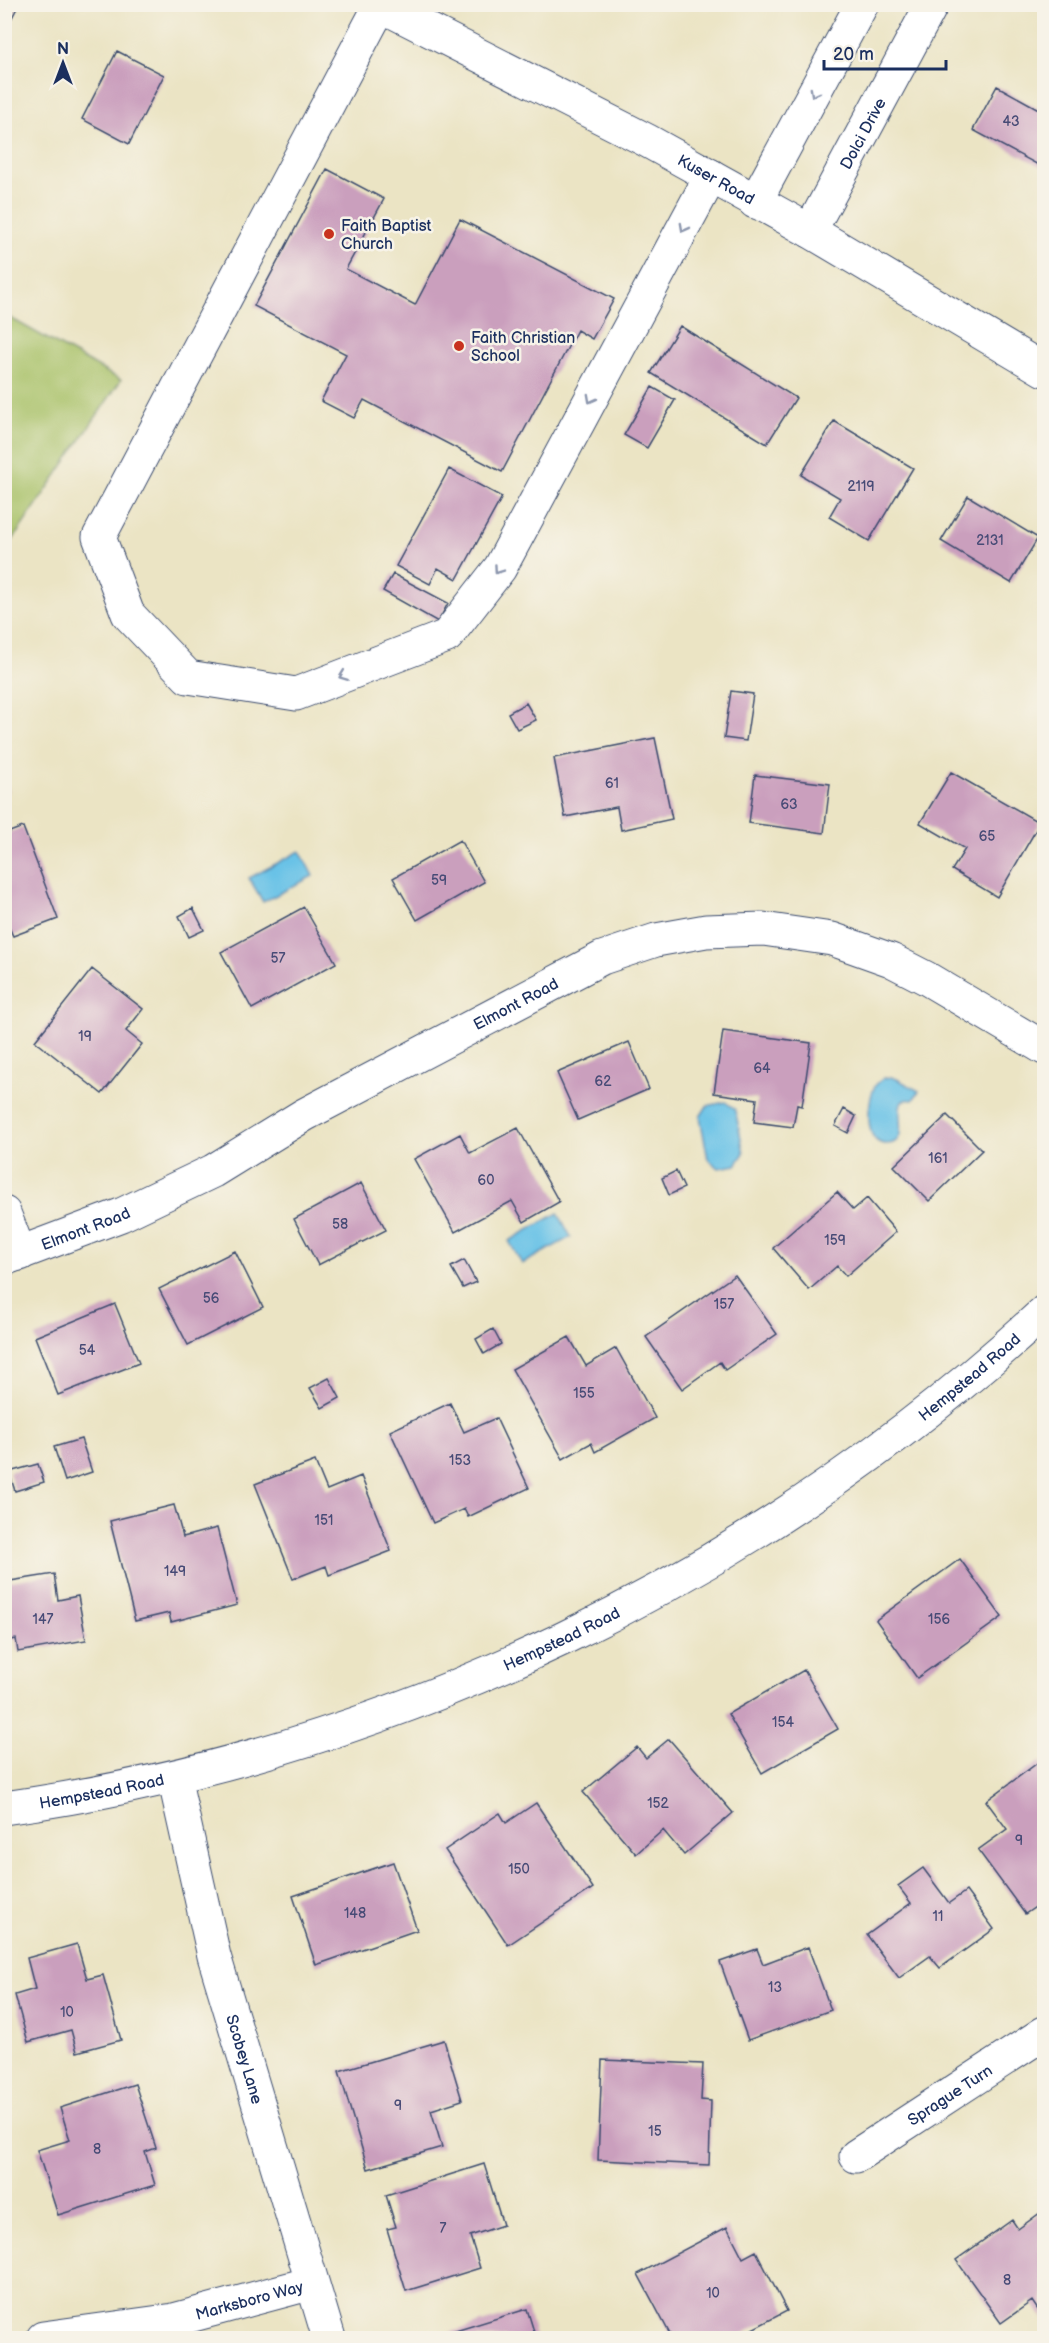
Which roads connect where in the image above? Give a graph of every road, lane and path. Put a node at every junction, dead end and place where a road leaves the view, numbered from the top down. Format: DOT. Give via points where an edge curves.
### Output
graph roads {
  1 [pos="862,4"];
  2 [pos="932,4"];
  3 [pos="379,5"];
  4 [pos="711,176"];
  5 [pos="755,202"];
  6 [pos="810,231"];
  7 [pos="1044,370"];
  8 [pos="1044,1048"];
  9 [pos="4,1213"];
  10 [pos="12,1256"];
  11 [pos="1044,1312"];
  12 [pos="174,1777"];
  13 [pos="4,1808"];
  14 [pos="1044,2033"];
  15 [pos="856,2156"];
  16 [pos="312,2283"];
  17 [pos="43,2338"];
  18 [pos="329,2338"];
  1 -- 5 [label="street, one-way"];
  2 -- 6 [label="street, Dolci Drive"];
  3 -- 4 [label="street, Kuser Road"];
  4 -- 3 [label="street, one-way" via="500,568 447,636 296,694 188,677 128,614 99,537"];
  4 -- 5 [label="street, Kuser Road"];
  5 -- 6 [label="street, Kuser Road"];
  6 -- 7 [label="street, Kuser Road"];
  8 -- 10 [label="street, Elmont Road" via="891,960 832,939 763,929 706,931 656,940 602,958 304,1115 213,1171 121,1215"];
  9 -- 10 [label="street"];
  11 -- 12 [label="street, Hempstead Road" via="997,1356 889,1443 777,1520 661,1590 540,1651 415,1703 286,1747"];
  12 -- 13 [label="street, Hempstead Road"];
  12 -- 16 [label="street, Scobey Lane" via="214,1956"];
  14 -- 15 [label="street, Sprague Turn"];
  16 -- 17 [label="street, Marksboro Way" via="174,2319"];
  16 -- 18 [label="street, Scobey Lane"];
}
